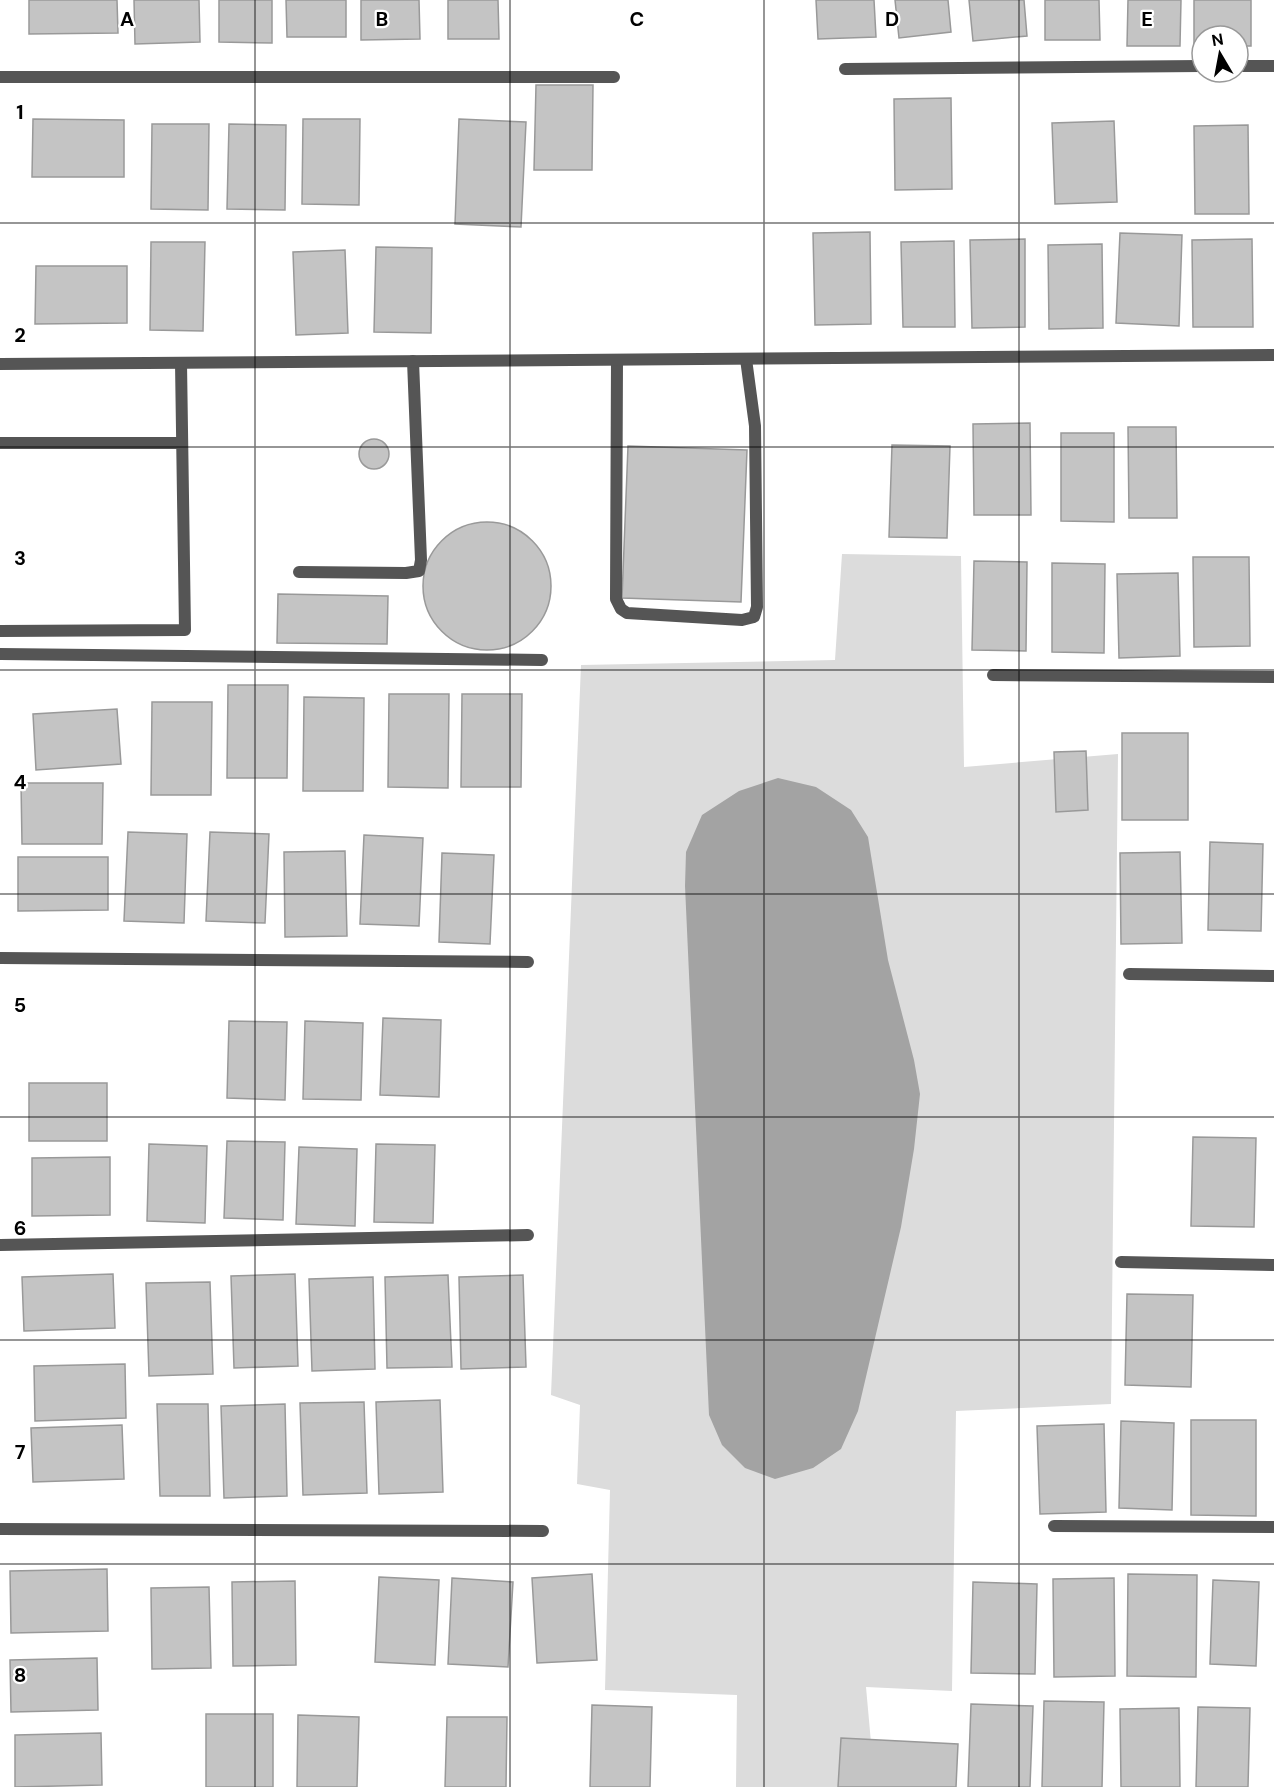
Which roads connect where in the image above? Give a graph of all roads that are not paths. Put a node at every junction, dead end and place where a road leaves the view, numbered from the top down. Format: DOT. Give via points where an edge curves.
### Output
graph roads {
  1 [pos="1190,66"];
  2 [pos="1250,66"];
  3 [pos="1274,66"];
  4 [pos="845,69"];
  5 [pos="0,77"];
  6 [pos="614,78"];
  7 [pos="1274,355"];
  8 [pos="746,359"];
  9 [pos="617,360"];
  10 [pos="413,361"];
  11 [pos="181,363"];
  12 [pos="0,364"];
  13 [pos="0,443"];
  14 [pos="182,443"];
  15 [pos="299,572"];
  16 [pos="0,631"];
  17 [pos="0,654"];
  18 [pos="542,660"];
  19 [pos="993,675"];
  20 [pos="1274,677"];
  21 [pos="0,958"];
  22 [pos="528,962"];
  23 [pos="1129,974"];
  24 [pos="1274,976"];
  25 [pos="528,1235"];
  26 [pos="0,1245"];
  27 [pos="1120,1263"];
  28 [pos="1274,1265"];
  29 [pos="1054,1526"];
  30 [pos="1274,1527"];
  31 [pos="0,1529"];
  32 [pos="543,1530"];
  1 -- 4 [label="street"];
  2 -- 3 [label="street"];
  5 -- 6 [label="street"];
  7 -- 8 [label="street"];
  8 -- 9 [label="street"];
  8 -- 9 [label="street" via="755,426 758,607 754,617 742,620 627,613 616,599"];
  9 -- 10 [label="street"];
  10 -- 11 [label="street"];
  10 -- 15 [label="street" via="419,571"];
  11 -- 12 [label="street"];
  11 -- 14 [label="street"];
  13 -- 14 [label="street"];
  14 -- 16 [label="street" via="185,630"];
  17 -- 18 [label="street"];
  19 -- 20 [label="street"];
  21 -- 22 [label="street"];
  23 -- 24 [label="street"];
  25 -- 26 [label="street"];
  27 -- 28 [label="street"];
  29 -- 30 [label="street"];
  31 -- 32 [label="street"];
}
